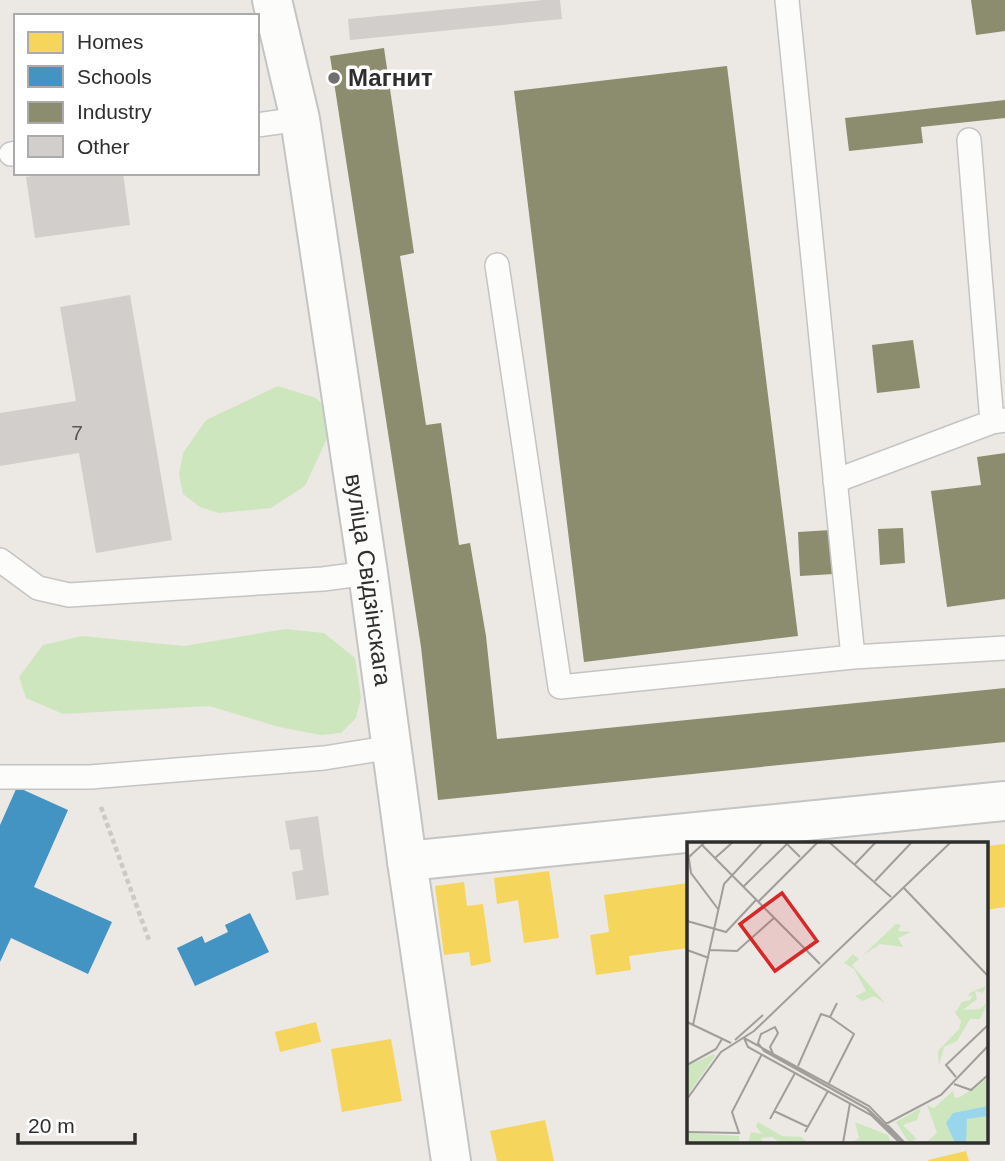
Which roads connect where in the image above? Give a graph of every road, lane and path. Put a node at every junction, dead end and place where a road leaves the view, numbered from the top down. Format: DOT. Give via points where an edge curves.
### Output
graph roads {
  1 [pos="272,0"];
  2 [pos="787,0"];
  3 [pos="300,120"];
  4 [pos="259,125"];
  5 [pos="969,140"];
  6 [pos="497,265"];
  7 [pos="999,421"];
  8 [pos="835,481"];
  9 [pos="0,560"];
  10 [pos="368,573"];
  11 [pos="1005,648"];
  12 [pos="853,657"];
  13 [pos="392,747"];
  14 [pos="0,777"];
  15 [pos="90,777"];
  16 [pos="1005,801"];
  17 [pos="407,861"];
  18 [pos="149,940"];
  19 [pos="451,1161"];
  1 -- 3 [label="street, вуліца Свідзінскага"];
  2 -- 8 [label="lane"];
  3 -- 4 [label="lane"];
  3 -- 10 [label="street, вуліца Свідзінскага"];
  5 -- 7 [label="lane"];
  6 -- 12 [label="lane" via="560,687"];
  7 -- 8 [label="lane"];
  8 -- 12 [label="lane"];
  9 -- 10 [label="lane" via="38,588 69,595"];
  10 -- 13 [label="street, вуліца Свідзінскага"];
  11 -- 12 [label="lane"];
  13 -- 15 [label="lane" via="324,758"];
  13 -- 17 [label="street, вуліца Свідзінскага"];
  14 -- 15 [label="lane"];
  15 -- 18 [label="path"];
  16 -- 17 [label="street"];
  17 -- 19 [label="street, вуліца Свідзінскага"];
}
